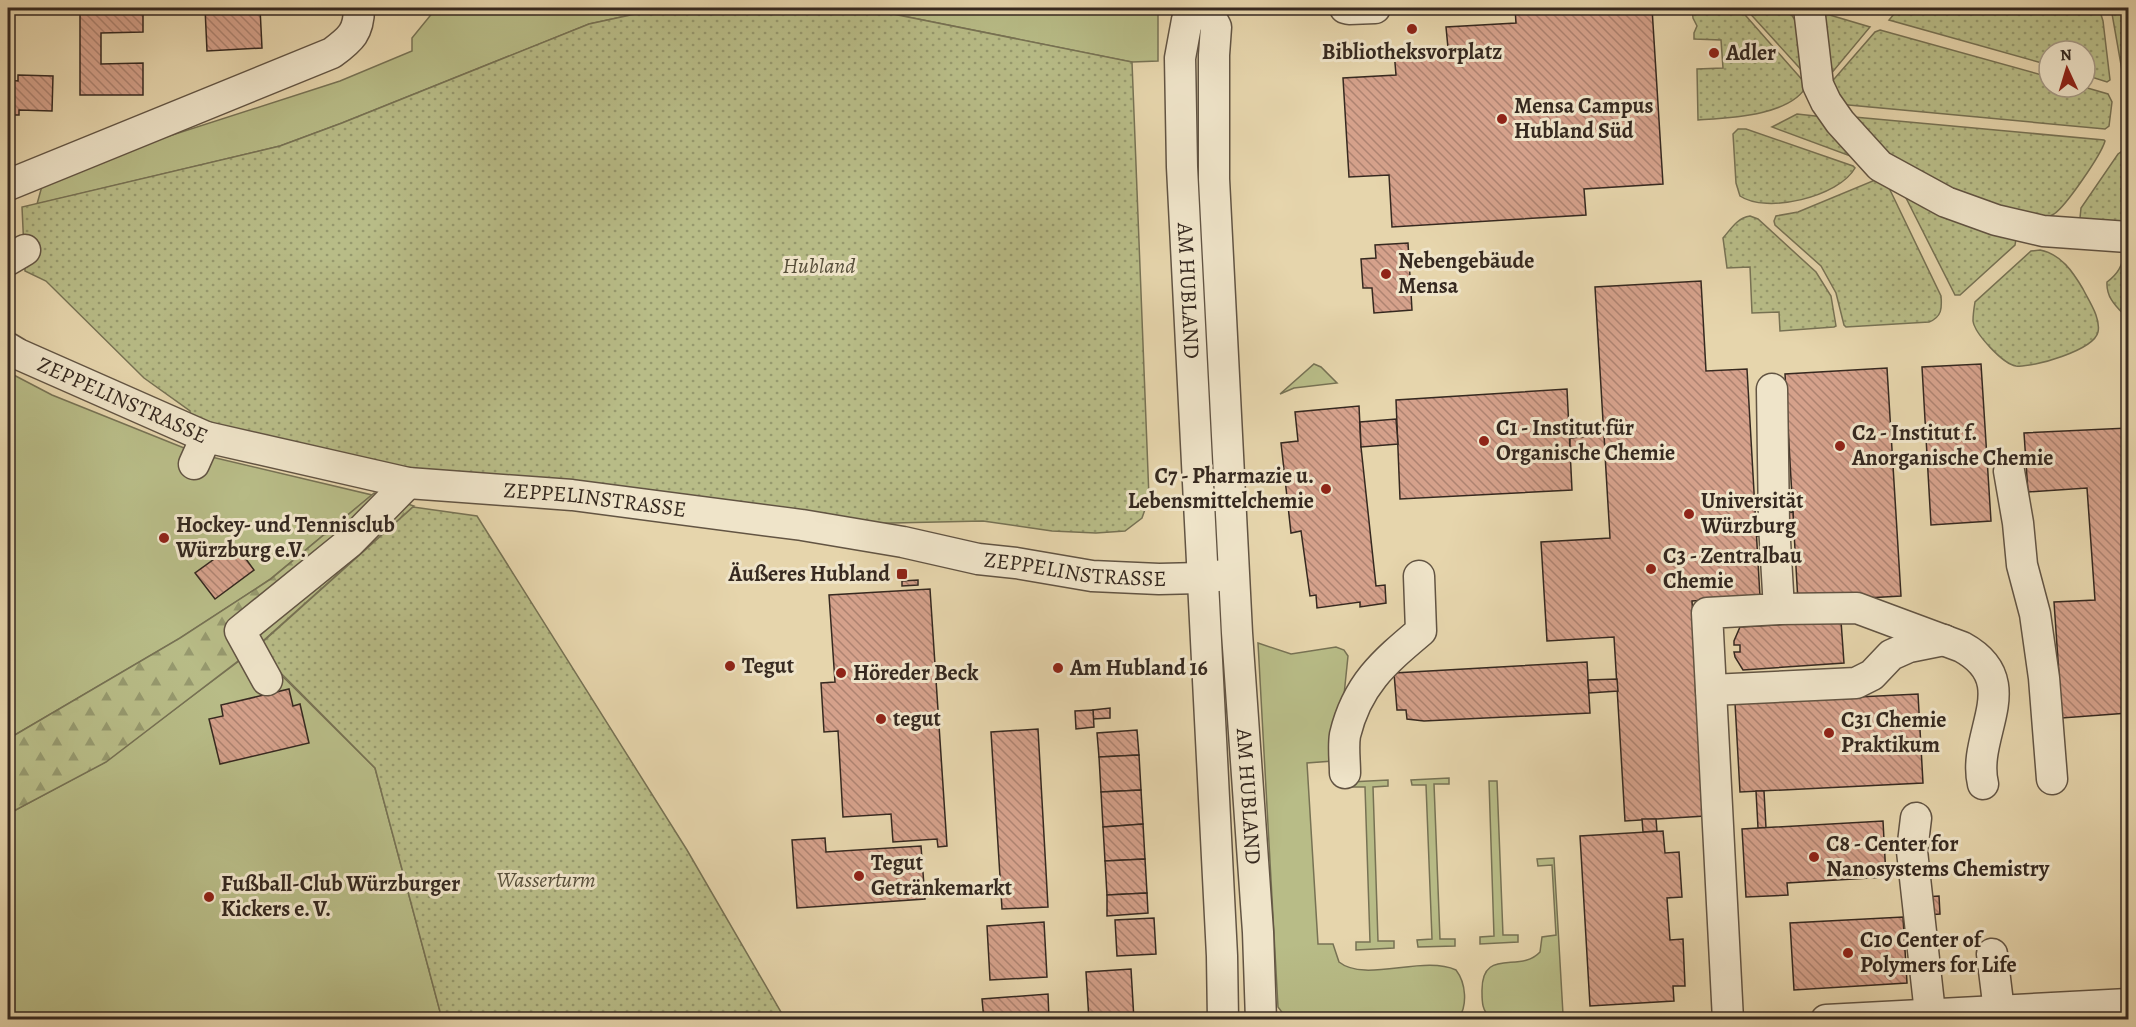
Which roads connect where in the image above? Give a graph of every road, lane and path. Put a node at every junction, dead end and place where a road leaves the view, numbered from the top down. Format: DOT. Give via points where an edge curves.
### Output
graph roads {
  1 [pos="359,8"];
  2 [pos="1195,8"];
  3 [pos="1206,8"];
  4 [pos="1345,8"];
  5 [pos="1375,8"];
  6 [pos="1809,8"];
  7 [pos="8,185"];
  8 [pos="2128,237"];
  9 [pos="8,348"];
  10 [pos="1772,389"];
  11 [pos="2009,471"];
  12 [pos="408,483"];
  13 [pos="1233,574"];
  14 [pos="1419,576"];
  15 [pos="1202,578"];
  16 [pos="1779,609"];
  17 [pos="1944,640"];
  18 [pos="267,680"];
  19 [pos="1711,690"];
  20 [pos="1345,773"];
  21 [pos="2052,779"];
  22 [pos="1983,784"];
  23 [pos="1916,818"];
  24 [pos="1992,954"];
  25 [pos="2128,1004"];
  26 [pos="1999,1011"];
  27 [pos="1946,1015"];
  28 [pos="1223,1020"];
  29 [pos="1261,1020"];
  30 [pos="1728,1020"];
  31 [pos="1826,1020"];
  1 -- 7 [label="street" via="357,29 332,53"];
  2 -- 15 [label="street, AM HUBLAND" via="1187,20 1180,58"];
  3 -- 13 [label="street, AM HUBLAND" via="1216,27 1214,179"];
  4 -- 5 [label="street"];
  6 -- 8 [label="street" via="1818,85 1840,122 1880,166 1946,202 1996,220 2043,231"];
  9 -- 12 [label="street, ZEPPELINSTRASSE" via="200,450"];
  10 -- 16 [label="street"];
  11 -- 21 [label="street" via="2044,678"];
  12 -- 15 [label="street, ZEPPELINSTRASSE" via="572,495 802,525 978,559 1092,576"];
  12 -- 18 [label="street" via="350,542 240,631"];
  13 -- 15 [label="street"];
  13 -- 29 [label="street, AM HUBLAND"];
  14 -- 20 [label="street" via="1421,631 1383,663 1359,696 1345,737"];
  15 -- 28 [label="street, AM HUBLAND"];
  16 -- 17 [label="street" via="1857,608"];
  16 -- 19 [label="street" via="1707,613"];
  17 -- 19 [label="street" via="1909,646 1891,654 1872,675 1856,682"];
  17 -- 22 [label="street" via="1975,654 1990,674 1994,694 1981,758"];
  19 -- 30 [label="street"];
  23 -- 27 [label="street" via="1912,851"];
  24 -- 26 [label="street"];
  25 -- 26 [label="street"];
  26 -- 27 [label="street"];
  27 -- 31 [label="street"];
}
